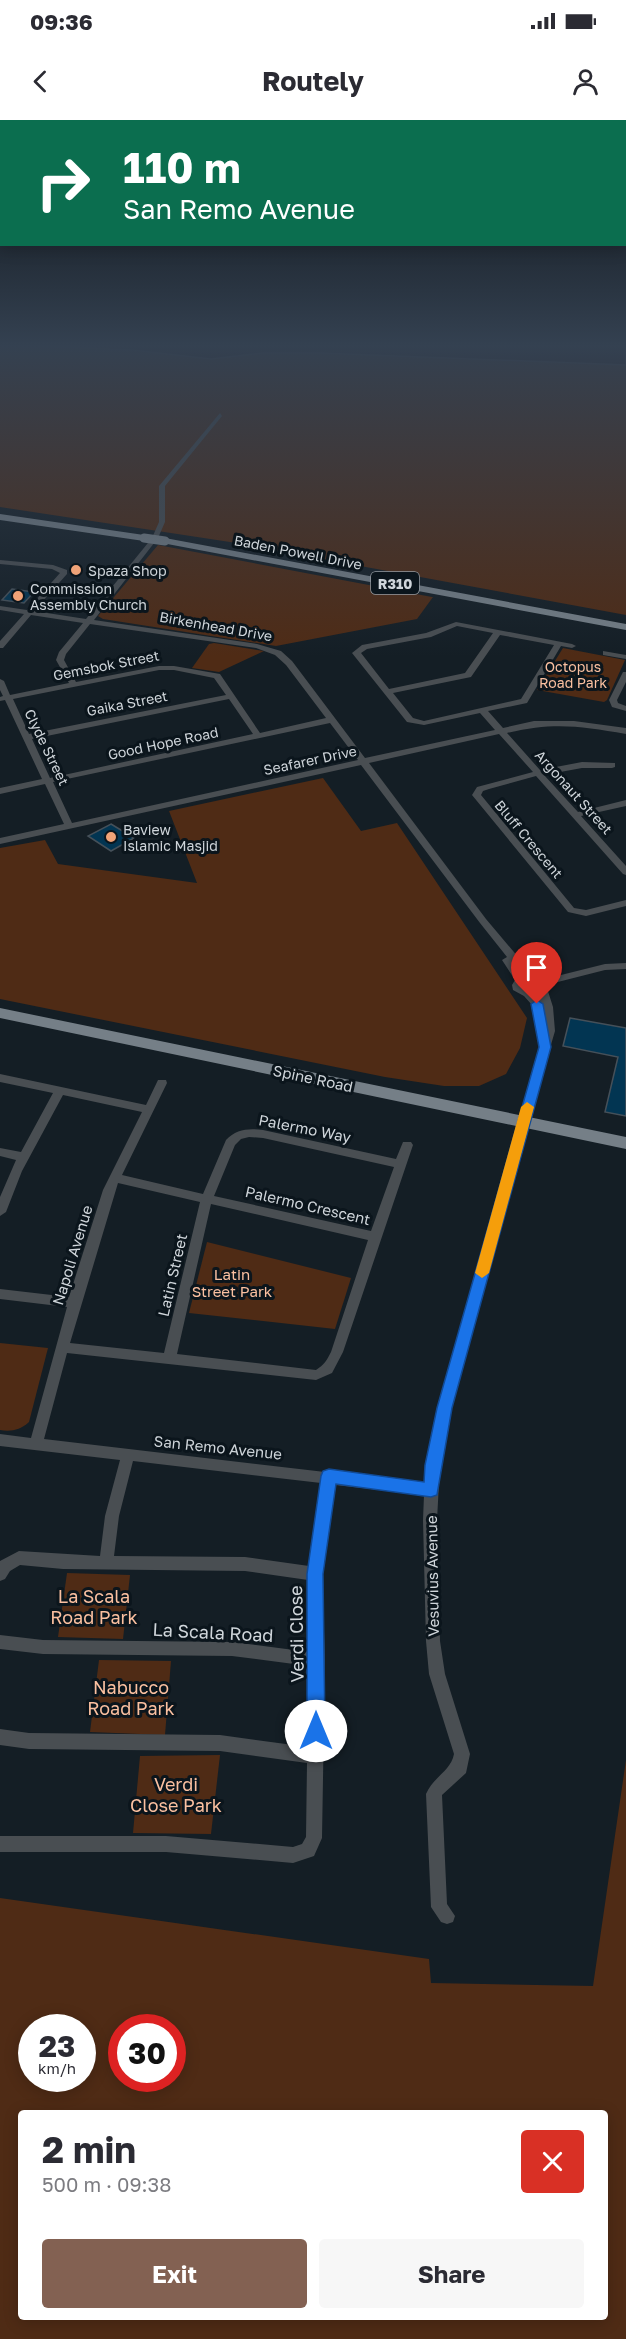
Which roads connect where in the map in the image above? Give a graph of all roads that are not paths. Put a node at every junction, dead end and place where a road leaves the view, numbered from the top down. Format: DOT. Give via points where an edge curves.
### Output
graph roads {
  1 [pos="192,450"];
  2 [pos="0,517"];
  3 [pos="0,562"];
  4 [pos="0,608"];
  5 [pos="29,613"];
  6 [pos="88,621"];
  7 [pos="626,627"];
  8 [pos="498,632"];
  9 [pos="559,644"];
  10 [pos="0,646"];
  11 [pos="572,646"];
  12 [pos="606,653"];
  13 [pos="626,657"];
  14 [pos="626,674"];
  15 [pos="0,681"];
  16 [pos="74,685"];
  17 [pos="388,692"];
  18 [pos="231,696"];
  19 [pos="4,699"];
  20 [pos="626,709"];
  21 [pos="483,711"];
  22 [pos="332,720"];
  23 [pos="501,731"];
  24 [pos="626,731"];
  25 [pos="258,736"];
  26 [pos="27,737"];
  27 [pos="363,762"];
  28 [pos="612,765"];
  29 [pos="541,774"];
  30 [pos="49,781"];
  31 [pos="0,791"];
  32 [pos="626,803"];
  33 [pos="576,815"];
  34 [pos="69,826"];
  35 [pos="0,841"];
  36 [pos="626,872"];
  37 [pos="626,903"];
  38 [pos="626,966"];
  39 [pos="533,983"];
  40 [pos="528,994"];
  41 [pos="0,1013"];
  42 [pos="545,1047"];
  43 [pos="0,1078"];
  44 [pos="162,1083"];
  45 [pos="60,1091"];
  46 [pos="148,1109"];
  47 [pos="523,1121"];
  48 [pos="626,1143"];
  49 [pos="407,1145"];
  50 [pos="0,1152"];
  51 [pos="23,1157"];
  52 [pos="400,1164"];
  53 [pos="114,1178"];
  54 [pos="207,1198"];
  55 [pos="0,1212"];
  56 [pos="375,1238"];
  57 [pos="0,1294"];
  58 [pos="74,1303"];
  59 [pos="62,1347"];
  60 [pos="169,1359"];
  61 [pos="0,1440"];
  62 [pos="36,1444"];
  63 [pos="129,1454"];
  64 [pos="329,1476"];
  65 [pos="431,1490"];
  66 [pos="106,1563"];
  67 [pos="0,1574"];
  68 [pos="315,1574"];
  69 [pos="0,1642"];
  70 [pos="316,1660"];
  71 [pos="0,1737"];
  72 [pos="316,1755"];
  73 [pos="0,1844"];
  74 [pos="447,1916"];
  1 -- 6 [label="street" via="162,486 159,533"];
  2 -- 7 [label="main road, Baden Powell Drive / R310, bridge" via="165,541"];
  3 -- 5 [label="street" via="52,567 64,572"];
  4 -- 5 [label="street, Birkenhead Drive"];
  5 -- 6 [label="street, Birkenhead Drive"];
  5 -- 10 [label="street"];
  6 -- 16 [label="street" via="60,657"];
  6 -- 22 [label="street, Birkenhead Drive" via="273,650 284,657"];
  8 -- 9 [label="street"];
  8 -- 17 [label="street" via="468,675"];
  8 -- 17 [label="street" via="456,624 428,635 358,650 357,656"];
  9 -- 11 [label="street"];
  9 -- 21 [label="street" via="524,701"];
  12 -- 13 [label="street"];
  14 -- 20 [label="street" via="613,702"];
  15 -- 19 [label="street, Clyde Street"];
  16 -- 18 [label="street, Gemsbok Street" via="174,668 213,675"];
  16 -- 19 [label="street, Gemsbok Street"];
  17 -- 21 [label="street" via="416,723"];
  18 -- 25 [label="street, Gemsbok Street"];
  18 -- 26 [label="street, Gaika Street"];
  19 -- 26 [label="street, Clyde Street"];
  21 -- 23 [label="street, Argonaut Street"];
  22 -- 25 [label="street, Good Hope Road"];
  22 -- 27 [label="street, Birkenhead Drive"];
  23 -- 24 [label="street, Seafarer Drive" via="552,722"];
  23 -- 27 [label="street, Seafarer Drive"];
  23 -- 29 [label="street, Argonaut Street"];
  25 -- 30 [label="street, Good Hope Road"];
  26 -- 30 [label="street, Clyde Street"];
  27 -- 34 [label="street, Seafarer Drive"];
  27 -- 39 [label="street, Birkenhead Drive"];
  28 -- 29 [label="street" via="585,764"];
  29 -- 33 [label="street, Argonaut Street"];
  29 -- 37 [label="street, Bluff Crescent" via="486,787 476,795 571,910 586,914"];
  30 -- 31 [label="street, Good Hope Road"];
  30 -- 34 [label="street, Clyde Street"];
  32 -- 33 [label="street"];
  33 -- 36 [label="street, Argonaut Street"];
  34 -- 35 [label="street, Seafarer Drive"];
  38 -- 39 [label="street"];
  39 -- 40 [label="street" via="539,992"];
  39 -- 40 [label="street, Birkenhead Drive" via="517,985 518,990"];
  39 -- 42 [label="street, Birkenhead Drive" via="550,1018"];
  40 -- 42 [label="street, Birkenhead Drive" via="537,1004"];
  41 -- 47 [label="main road, Spine Road"];
  42 -- 47 [label="street, Birkenhead Drive"];
  43 -- 45 [label="street"];
  44 -- 46 [label="street, Napoli Avenue"];
  45 -- 46 [label="street"];
  45 -- 51 [label="street"];
  46 -- 53 [label="street, Napoli Avenue"];
  47 -- 48 [label="main road, Spine Road"];
  47 -- 65 [label="street, Vesuvius Avenue" via="444,1408"];
  49 -- 52 [label="street"];
  50 -- 51 [label="street"];
  51 -- 55 [label="street"];
  52 -- 54 [label="street, Palermo Way" via="247,1132 230,1143"];
  52 -- 56 [label="street"];
  53 -- 54 [label="street, Palermo Crescent"];
  53 -- 58 [label="street, Napoli Avenue"];
  54 -- 56 [label="street, Palermo Crescent"];
  54 -- 60 [label="street, Latin Street"];
  56 -- 60 [label="street, Palermo Crescent" via="328,1370 316,1375"];
  57 -- 58 [label="street"];
  58 -- 59 [label="street, Napoli Avenue"];
  59 -- 60 [label="street, Palermo Crescent"];
  59 -- 62 [label="street, Napoli Avenue"];
  61 -- 62 [label="street, San Remo Avenue"];
  62 -- 63 [label="street, San Remo Avenue"];
  63 -- 64 [label="street, San Remo Avenue"];
  63 -- 66 [label="street" via="112,1516"];
  64 -- 65 [label="street, San Remo Avenue"];
  64 -- 68 [label="street, Verdi Close"];
  65 -- 74 [label="street, Vesuvius Avenue" via="433,1641 437,1674 462,1754 460,1767 434,1794 439,1906"];
  66 -- 67 [label="street, Verdi Close" via="19,1557"];
  66 -- 68 [label="street, Verdi Close" via="245,1564"];
  68 -- 70 [label="street, Verdi Close"];
  69 -- 70 [label="street, La Scala Road" via="43,1647 232,1649"];
  70 -- 72 [label="street, Verdi Close"];
  71 -- 72 [label="street" via="29,1741 220,1743"];
  72 -- 73 [label="street, Verdi Close" via="314,1838 301,1854 166,1844"];
}
